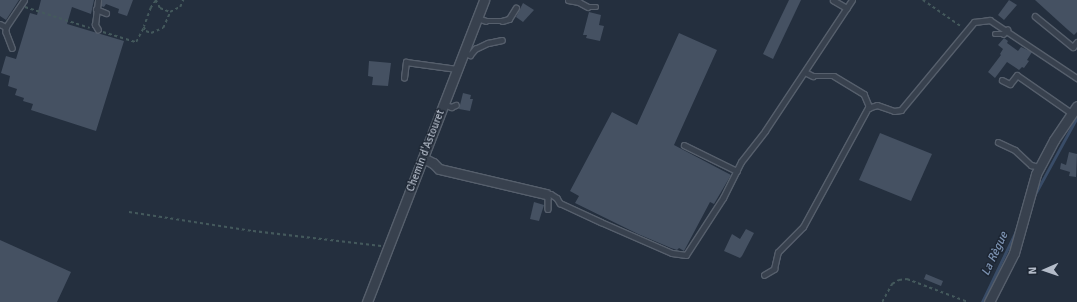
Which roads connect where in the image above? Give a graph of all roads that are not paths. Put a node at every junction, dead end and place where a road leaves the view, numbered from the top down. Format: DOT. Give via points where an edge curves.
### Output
graph roads {
  1 [pos="24,0"];
  2 [pos="98,0"];
  3 [pos="484,0"];
  4 [pos="568,0"];
  5 [pos="833,0"];
  6 [pos="852,0"];
  7 [pos="596,7"];
  8 [pos="96,8"];
  9 [pos="516,8"];
  10 [pos="847,8"];
  11 [pos="106,13"];
  12 [pos="1035,16"];
  13 [pos="477,18"];
  14 [pos="0,24"];
  15 [pos="6,27"];
  16 [pos="98,30"];
  17 [pos="1007,30"];
  18 [pos="995,34"];
  19 [pos="502,40"];
  20 [pos="1077,42"];
  21 [pos="12,48"];
  22 [pos="464,52"];
  23 [pos="458,69"];
  24 [pos="805,72"];
  25 [pos="404,78"];
  26 [pos="1077,78"];
  27 [pos="1002,80"];
  28 [pos="444,104"];
  29 [pos="456,105"];
  30 [pos="870,108"];
  31 [pos="1075,110"];
  32 [pos="998,142"];
  33 [pos="684,145"];
  34 [pos="423,158"];
  35 [pos="1040,167"];
  36 [pos="737,171"];
  37 [pos="546,194"];
  38 [pos="548,209"];
  39 [pos="764,275"];
  40 [pos="367,302"];
  41 [pos="990,302"];
  1 -- 15 [label="lane"];
  2 -- 8 [label="lane"];
  3 -- 13 [label="street, Chemin d'Astouret"];
  4 -- 7 [label="lane"];
  5 -- 10 [label="lane"];
  6 -- 10 [label="lane"];
  8 -- 11 [label="lane"];
  8 -- 16 [label="lane" via="95,25"];
  9 -- 13 [label="lane" via="509,19 502,21"];
  10 -- 24 [label="lane"];
  12 -- 20 [label="lane" via="1073,47"];
  13 -- 22 [label="street, Chemin d'Astouret"];
  14 -- 15 [label="lane"];
  15 -- 21 [label="lane"];
  17 -- 18 [label="lane" via="1003,34"];
  17 -- 26 [label="lane"];
  17 -- 30 [label="lane" via="990,20 974,22 901,110 894,111 877,105"];
  19 -- 22 [label="lane" via="475,49 470,55"];
  22 -- 23 [label="street, Chemin d'Astouret"];
  23 -- 25 [label="lane" via="406,62"];
  23 -- 28 [label="street, Chemin d'Astouret"];
  24 -- 30 [label="lane" via="813,76 834,76 864,94"];
  24 -- 36 [label="lane"];
  27 -- 31 [label="lane" via="1010,84 1017,75"];
  28 -- 29 [label="lane" via="450,107"];
  28 -- 34 [label="street, Chemin d'Astouret"];
  30 -- 39 [label="lane" via="803,227 778,252 774,269"];
  31 -- 35 [label="street" via="1054,140"];
  32 -- 35 [label="lane" via="1015,150 1031,165"];
  33 -- 36 [label="lane"];
  34 -- 37 [label="street" via="433,162 439,169"];
  34 -- 40 [label="street, Chemin d'Astouret"];
  35 -- 41 [label="street" via="1014,253"];
  36 -- 37 [label="lane" via="723,198 686,255 672,253 560,203 557,198"];
  37 -- 38 [label="lane"];
}
